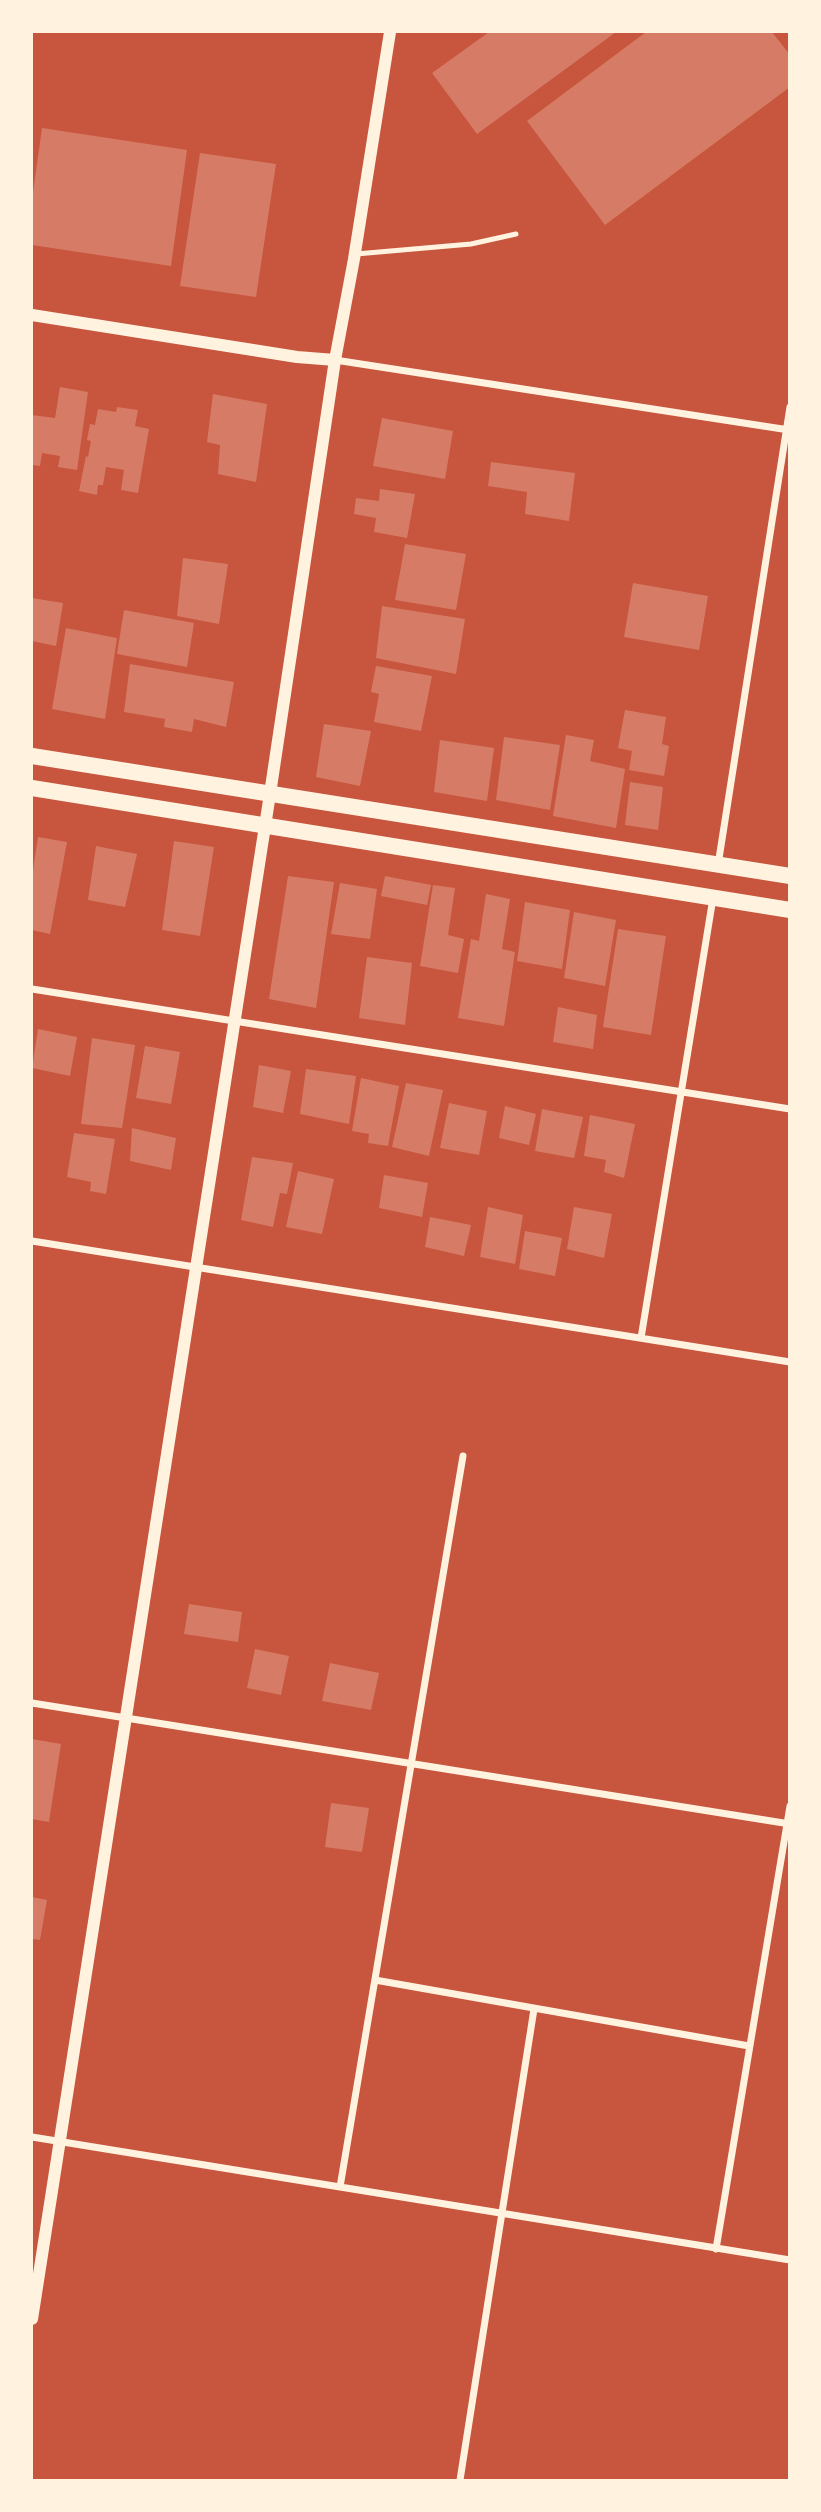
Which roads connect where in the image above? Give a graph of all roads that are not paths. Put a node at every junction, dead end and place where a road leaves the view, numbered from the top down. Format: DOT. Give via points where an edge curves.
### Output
graph roads {
  1 [pos="390,32"];
  2 [pos="516,234"];
  3 [pos="355,254"];
  4 [pos="32,316"];
  5 [pos="335,360"];
  6 [pos="789,407"];
  7 [pos="788,429"];
  8 [pos="32,756"];
  9 [pos="32,788"];
  10 [pos="270,794"];
  11 [pos="265,825"];
  12 [pos="718,865"];
  13 [pos="789,876"];
  14 [pos="713,898"];
  15 [pos="789,910"];
  16 [pos="32,989"];
  17 [pos="235,1021"];
  18 [pos="681,1092"];
  19 [pos="789,1109"];
  20 [pos="32,1241"];
  21 [pos="196,1267"];
  22 [pos="641,1338"];
  23 [pos="789,1362"];
  24 [pos="463,1456"];
  25 [pos="32,1703"];
  26 [pos="125,1718"];
  27 [pos="411,1764"];
  28 [pos="789,1806"];
  29 [pos="788,1824"];
  30 [pos="375,1980"];
  31 [pos="534,2009"];
  32 [pos="750,2046"];
  33 [pos="32,2137"];
  34 [pos="59,2141"];
  35 [pos="340,2187"];
  36 [pos="503,2214"];
  37 [pos="716,2249"];
  38 [pos="789,2260"];
  39 [pos="32,2319"];
  40 [pos="460,2480"];
  1 -- 3 [label="street"];
  2 -- 3 [label="lane" via="471,244"];
  3 -- 5 [label="street"];
  4 -- 5 [label="street"];
  5 -- 7 [label="street"];
  5 -- 10 [label="street"];
  6 -- 7 [label="street"];
  7 -- 12 [label="street"];
  8 -- 10 [label="main road"];
  9 -- 11 [label="main road"];
  10 -- 11 [label="street"];
  10 -- 12 [label="main road"];
  11 -- 14 [label="main road"];
  11 -- 17 [label="street"];
  12 -- 13 [label="main road"];
  14 -- 15 [label="main road"];
  14 -- 18 [label="street"];
  16 -- 17 [label="street"];
  17 -- 18 [label="street"];
  17 -- 21 [label="street"];
  18 -- 19 [label="street"];
  18 -- 22 [label="street"];
  20 -- 21 [label="street"];
  21 -- 22 [label="street"];
  21 -- 26 [label="street"];
  22 -- 23 [label="street"];
  24 -- 27 [label="street"];
  25 -- 26 [label="street"];
  26 -- 27 [label="street"];
  26 -- 34 [label="street"];
  27 -- 29 [label="street"];
  27 -- 30 [label="street"];
  28 -- 29 [label="street"];
  29 -- 32 [label="street"];
  30 -- 31 [label="street"];
  30 -- 35 [label="street"];
  31 -- 32 [label="street"];
  31 -- 36 [label="street"];
  32 -- 37 [label="street"];
  33 -- 34 [label="street"];
  34 -- 35 [label="street"];
  34 -- 39 [label="street"];
  35 -- 36 [label="street"];
  36 -- 37 [label="street"];
  36 -- 40 [label="street"];
  37 -- 38 [label="street"];
}
